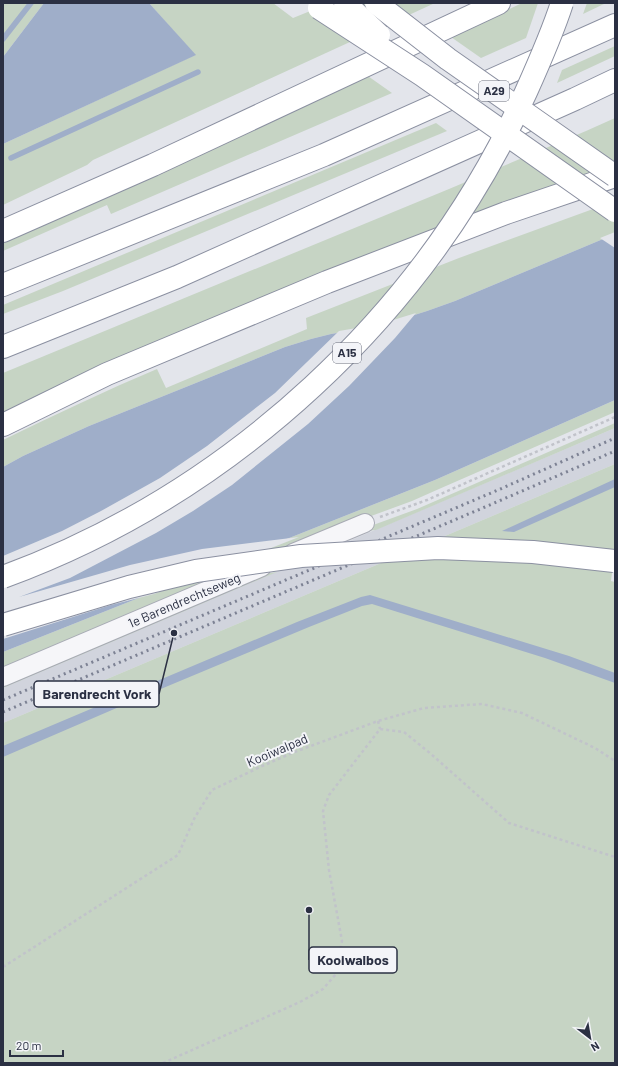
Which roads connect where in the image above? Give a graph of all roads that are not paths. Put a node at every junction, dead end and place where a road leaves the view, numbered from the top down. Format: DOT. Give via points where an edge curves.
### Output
graph roads {
  1 [pos="345,3"];
  2 [pos="376,3"];
  3 [pos="499,3"];
  4 [pos="562,3"];
  5 [pos="315,5"];
  6 [pos="615,25"];
  7 [pos="422,75"];
  8 [pos="615,80"];
  9 [pos="615,176"];
  10 [pos="615,211"];
  11 [pos="3,230"];
  12 [pos="3,285"];
  13 [pos="3,348"];
  14 [pos="3,425"];
  15 [pos="364,523"];
  16 [pos="614,561"];
  17 [pos="3,576"];
  18 [pos="3,625"];
  19 [pos="3,677"];
  1 -- 7 [label="highway, bridge"];
  2 -- 9 [label="highway, A29, bridge" via="436,50"];
  3 -- 11 [label="highway" via="160,162"];
  4 -- 17 [label="highway, A15, bridge" via="547,46 504,140 450,227 384,315 330,372 249,441 191,482 113,528 62,553"];
  5 -- 7 [label="highway, A29, bridge"];
  6 -- 12 [label="highway" via="324,155"];
  7 -- 10 [label="highway, A29, bridge"];
  8 -- 13 [label="highway" via="177,277"];
  9 -- 14 [label="highway" via="506,213 326,282 107,374"];
  15 -- 19 [label="lane, 1e Barendrechtseweg"];
  16 -- 18 [label="highway, bridge" via="533,552 438,548 301,556 196,571 129,587"];
}
